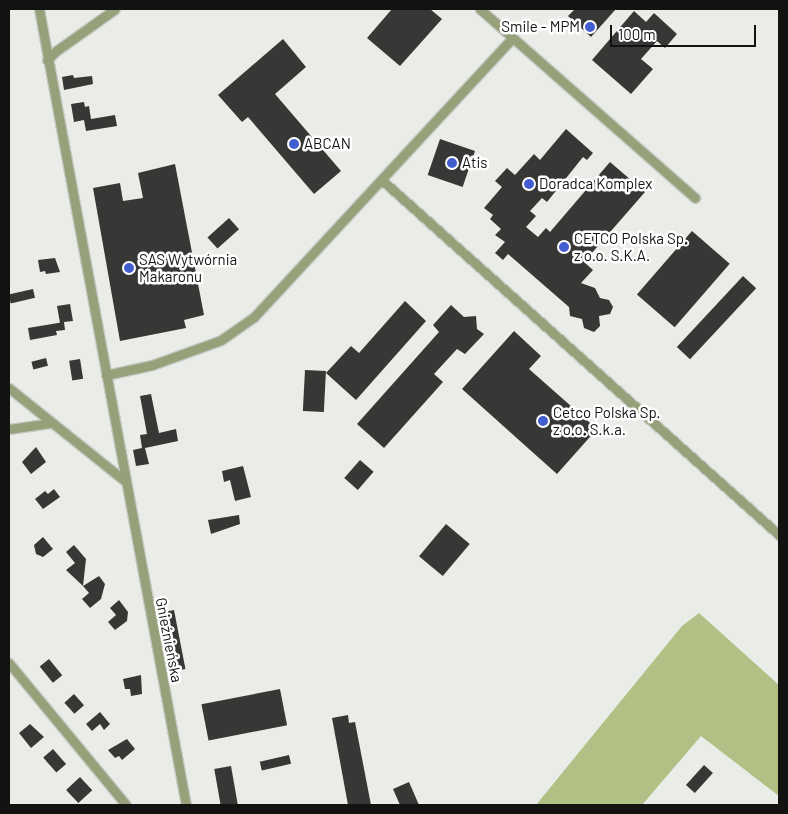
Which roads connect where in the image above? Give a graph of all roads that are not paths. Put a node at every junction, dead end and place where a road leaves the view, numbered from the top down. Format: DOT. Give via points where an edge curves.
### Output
graph roads {
  1 [pos="39,9"];
  2 [pos="115,9"];
  3 [pos="480,9"];
  4 [pos="512,38"];
  5 [pos="48,60"];
  6 [pos="383,180"];
  7 [pos="695,198"];
  8 [pos="106,375"];
  9 [pos="9,388"];
  10 [pos="50,423"];
  11 [pos="9,429"];
  12 [pos="125,481"];
  13 [pos="779,535"];
  14 [pos="9,663"];
  15 [pos="126,805"];
  16 [pos="186,805"];
  1 -- 5 [label="street, Gnieźnieńska"];
  2 -- 5 [label="street"];
  3 -- 4 [label="street"];
  4 -- 6 [label="street"];
  4 -- 7 [label="street"];
  5 -- 8 [label="street, Gnieźnieńska"];
  6 -- 8 [label="street" via="274,298 246,323 221,340 178,356"];
  6 -- 13 [label="street"];
  8 -- 12 [label="street, Gnieźnieńska"];
  9 -- 10 [label="street"];
  10 -- 11 [label="street"];
  10 -- 12 [label="street"];
  12 -- 16 [label="street, Gnieźnieńska"];
  14 -- 15 [label="street"];
}
